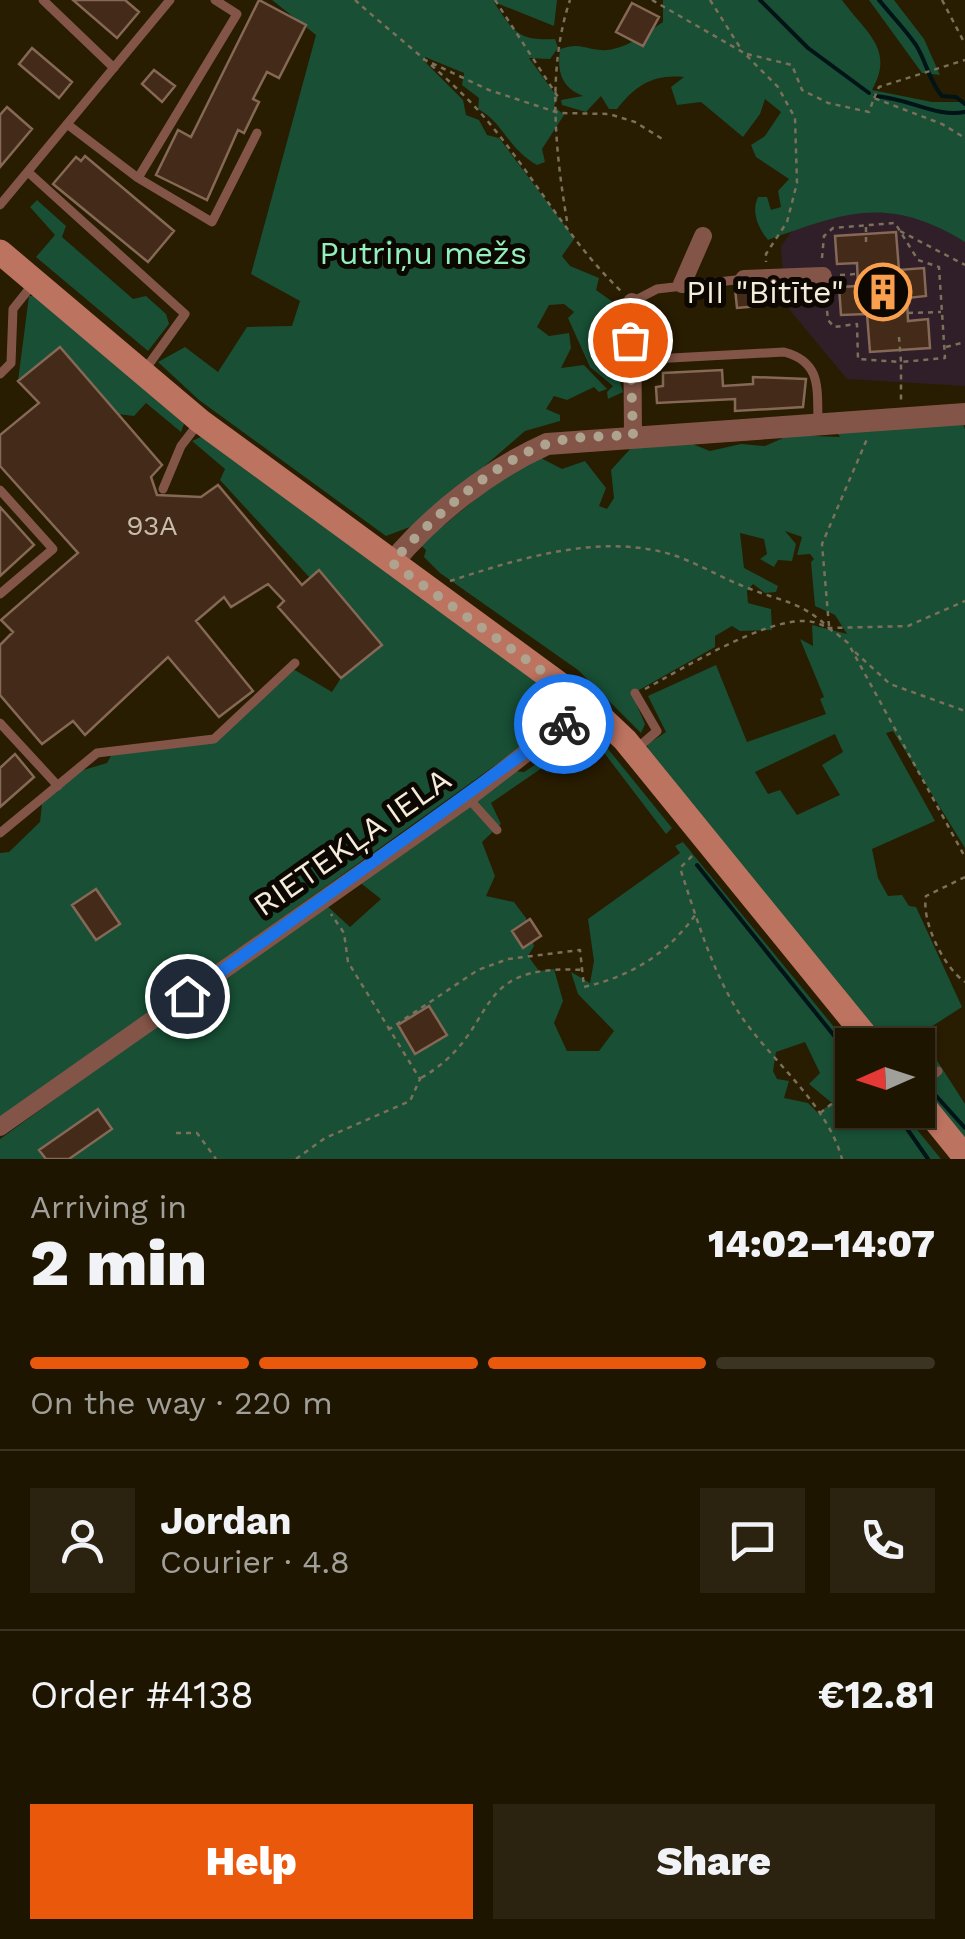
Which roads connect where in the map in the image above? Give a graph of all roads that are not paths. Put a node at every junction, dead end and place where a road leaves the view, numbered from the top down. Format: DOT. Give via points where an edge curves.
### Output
graph roads {
  1 [pos="43,0"];
  2 [pos="151,0"];
  3 [pos="170,0"];
  4 [pos="215,0"];
  5 [pos="162,9"];
  6 [pos="114,68"];
  7 [pos="67,124"];
  8 [pos="257,133"];
  9 [pos="28,172"];
  10 [pos="138,178"];
  11 [pos="0,205"];
  12 [pos="703,236"];
  13 [pos="0,252"];
  14 [pos="824,276"];
  15 [pos="744,279"];
  16 [pos="34,282"];
  17 [pos="682,284"];
  18 [pos="632,302"];
  19 [pos="631,360"];
  20 [pos="143,373"];
  21 [pos="0,374"];
  22 [pos="965,415"];
  23 [pos="200,422"];
  24 [pos="818,424"];
  25 [pos="633,435"];
  26 [pos="0,490"];
  27 [pos="163,490"];
  28 [pos="392,563"];
  29 [pos="0,594"];
  30 [pos="295,663"];
  31 [pos="635,694"];
  32 [pos="588,704"];
  33 [pos="0,722"];
  34 [pos="633,751"];
  35 [pos="58,786"];
  36 [pos="468,798"];
  37 [pos="497,830"];
  38 [pos="0,833"];
  39 [pos="859,1028"];
  40 [pos="938,1070"];
  41 [pos="935,1073"];
  42 [pos="935,1120"];
  43 [pos="0,1127"];
  44 [pos="965,1158"];
  1 -- 6 [label="lane"];
  2 -- 5 [label="lane"];
  3 -- 5 [label="lane"];
  4 -- 10 [label="lane" via="237,14"];
  5 -- 6 [label="lane"];
  6 -- 7 [label="lane"];
  7 -- 9 [label="lane"];
  7 -- 10 [label="lane"];
  8 -- 10 [label="lane" via="212,222"];
  9 -- 11 [label="lane"];
  9 -- 20 [label="lane" via="185,314"];
  12 -- 17 [label="street"];
  13 -- 16 [label="main road"];
  14 -- 15 [label="street"];
  15 -- 17 [label="lane"];
  16 -- 20 [label="main road"];
  16 -- 21 [label="lane" via="13,309 10,363"];
  17 -- 18 [label="lane"];
  18 -- 19 [label="street"];
  19 -- 24 [label="lane" via="801,356 814,372"];
  19 -- 25 [label="street"];
  20 -- 23 [label="main road"];
  22 -- 24 [label="street"];
  23 -- 27 [label="lane" via="181,446"];
  23 -- 28 [label="main road"];
  24 -- 25 [label="street"];
  25 -- 28 [label="street" via="566,440 534,450 420,532"];
  26 -- 29 [label="lane" via="54,548"];
  28 -- 32 [label="main road"];
  30 -- 35 [label="lane" via="214,739 98,754"];
  31 -- 34 [label="lane" via="657,731"];
  32 -- 34 [label="main road"];
  32 -- 36 [label="street, RIETEKĻA IELA"];
  33 -- 35 [label="lane"];
  34 -- 39 [label="main road"];
  35 -- 38 [label="lane"];
  36 -- 37 [label="lane"];
  36 -- 43 [label="street, RIETEKĻA IELA"];
  40 -- 41 [label="lane"];
  42 -- 44 [label="main road"];
}
